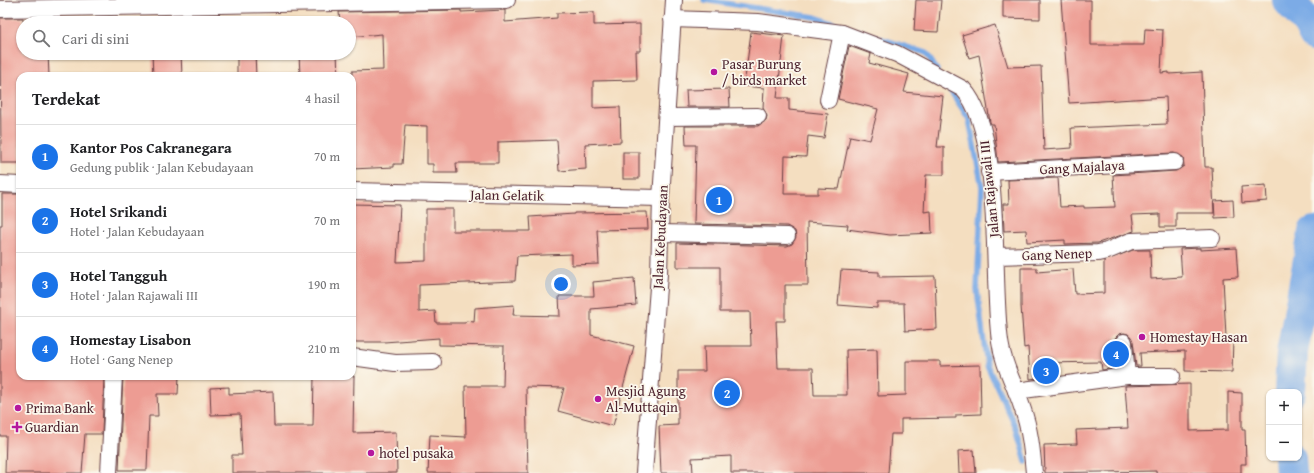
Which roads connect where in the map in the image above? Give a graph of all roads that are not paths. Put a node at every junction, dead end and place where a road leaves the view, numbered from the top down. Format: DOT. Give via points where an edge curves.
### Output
graph roads {
  1 [pos="507,0"];
  2 [pos="674,0"];
  3 [pos="0,10"];
  4 [pos="672,19"];
  5 [pos="842,33"];
  6 [pos="828,100"];
  7 [pos="758,116"];
  8 [pos="667,117"];
  9 [pos="1175,162"];
  10 [pos="989,172"];
  11 [pos="0,184"];
  12 [pos="16,185"];
  13 [pos="356,191"];
  14 [pos="661,198"];
  15 [pos="661,233"];
  16 [pos="787,236"];
  17 [pos="1212,238"];
  18 [pos="996,256"];
  19 [pos="1124,342"];
  20 [pos="356,358"];
  21 [pos="433,362"];
  22 [pos="1127,376"];
  23 [pos="1172,376"];
  24 [pos="114,380"];
  25 [pos="1016,391"];
  26 [pos="109,473"];
  27 [pos="644,473"];
  28 [pos="1034,473"];
  1 -- 3 [label="street"];
  2 -- 4 [label="street, Jalan Kebudayaan"];
  4 -- 5 [label="street, Jalan Rajawali III" via="758,22"];
  4 -- 8 [label="street, Jalan Kebudayaan"];
  5 -- 6 [label="street"];
  5 -- 10 [label="street, Jalan Rajawali III" via="897,54 963,89 975,106 983,132"];
  7 -- 8 [label="street"];
  8 -- 14 [label="street, Jalan Kebudayaan"];
  9 -- 10 [label="street, Gang Majalaya"];
  10 -- 18 [label="street, Jalan Rajawali III"];
  11 -- 12 [label="street"];
  13 -- 14 [label="street, Jalan Gelatik"];
  14 -- 15 [label="street, Jalan Kebudayaan"];
  15 -- 16 [label="street"];
  15 -- 27 [label="street, Jalan Kebudayaan"];
  17 -- 18 [label="street, Gang Nenep" via="1131,241 1098,254"];
  18 -- 25 [label="street, Jalan Rajawali III" via="996,310 1000,343 1005,365"];
  19 -- 22 [label="street"];
  20 -- 21 [label="street" via="395,363"];
  22 -- 23 [label="street"];
  22 -- 25 [label="street"];
  24 -- 26 [label="street"];
  25 -- 28 [label="street, Jalan Rajawali III" via="1031,436"];
}
